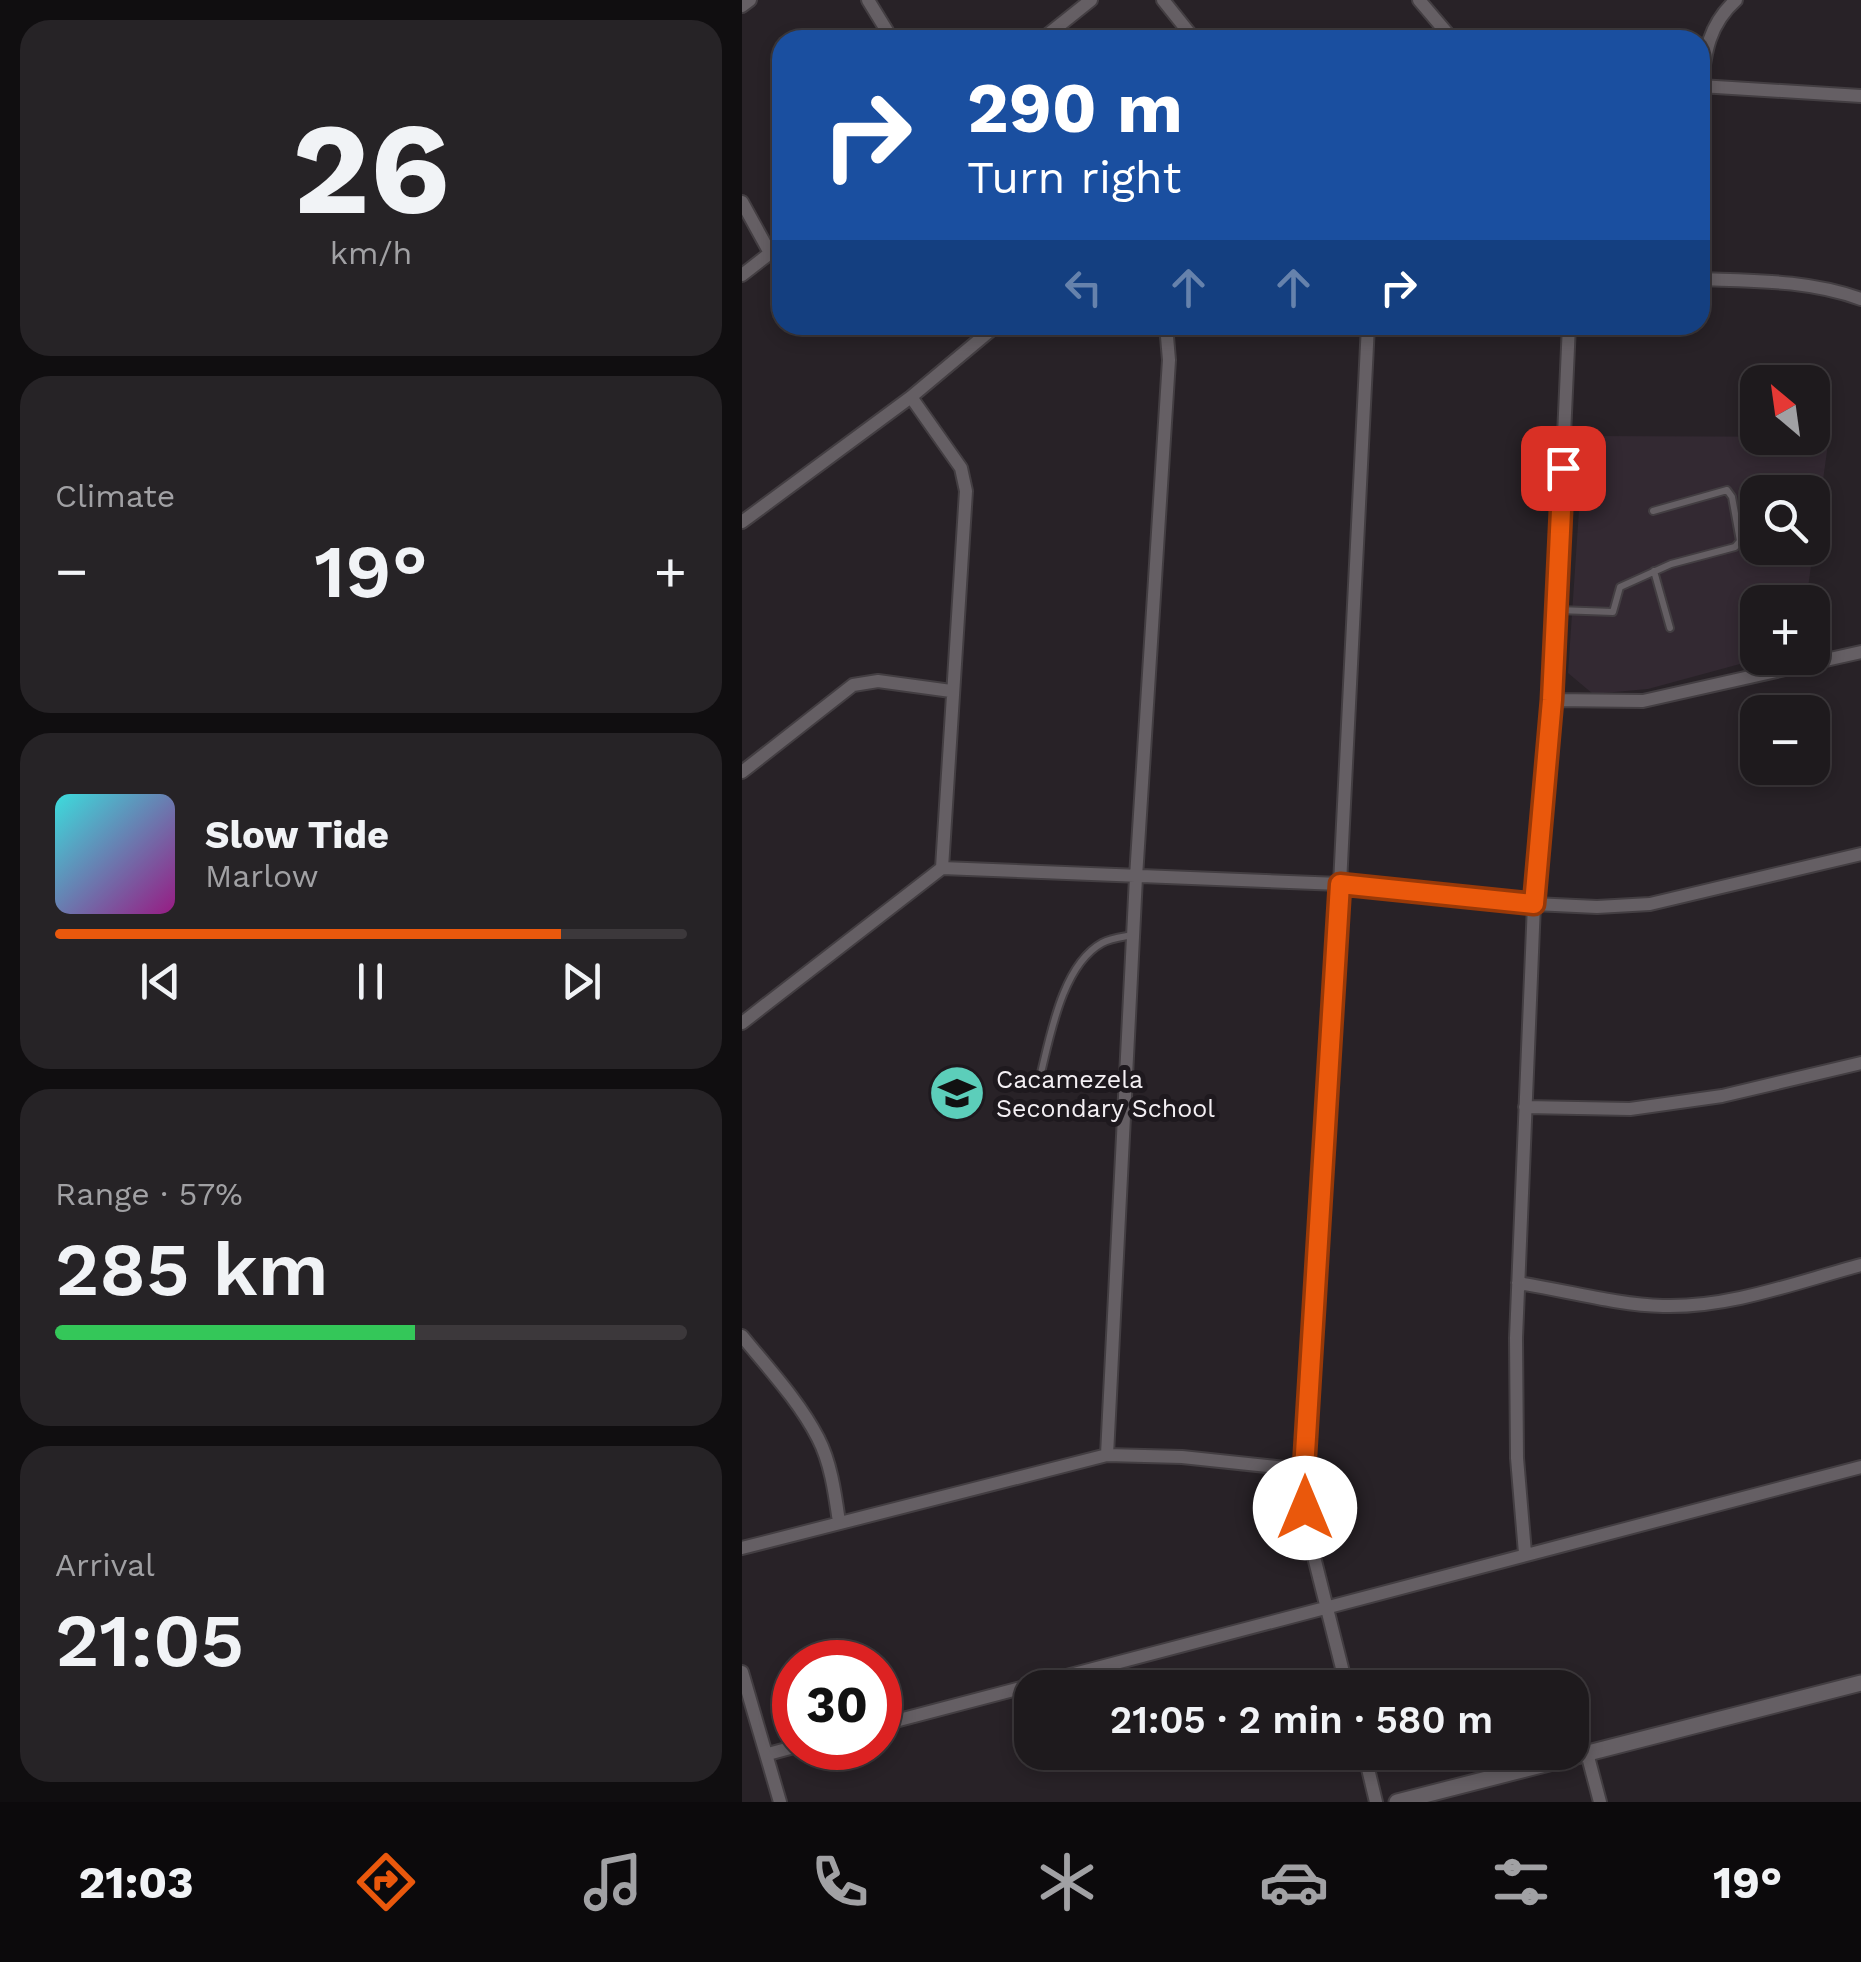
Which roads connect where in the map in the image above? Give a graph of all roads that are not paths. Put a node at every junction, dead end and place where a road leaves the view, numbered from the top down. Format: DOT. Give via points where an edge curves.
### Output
graph roads {
  1 [pos="750,0"];
  2 [pos="868,0"];
  3 [pos="1092,0"];
  4 [pos="1163,0"];
  5 [pos="1419,0"];
  6 [pos="1736,0"];
  7 [pos="742,6"];
  8 [pos="885,30"];
  9 [pos="1054,30"];
  10 [pos="1187,30"];
  11 [pos="1444,30"];
  12 [pos="1710,35"];
  13 [pos="1710,87"];
  14 [pos="1860,96"];
  15 [pos="742,202"];
  16 [pos="770,253"];
  17 [pos="742,274"];
  18 [pos="1710,279"];
  19 [pos="1860,299"];
  20 [pos="985,335"];
  21 [pos="1167,335"];
  22 [pos="1367,335"];
  23 [pos="1569,335"];
  24 [pos="911,398"];
  25 [pos="1652,511"];
  26 [pos="742,522"];
  27 [pos="1654,570"];
  28 [pos="1556,610"];
  29 [pos="1670,628"];
  30 [pos="1860,652"];
  31 [pos="951,691"];
  32 [pos="1552,700"];
  33 [pos="742,772"];
  34 [pos="1860,854"];
  35 [pos="942,868"];
  36 [pos="1136,877"];
  37 [pos="1340,884"];
  38 [pos="1534,904"];
  39 [pos="1134,935"];
  40 [pos="742,1023"];
  41 [pos="1860,1063"];
  42 [pos="1040,1078"];
  43 [pos="1525,1107"];
  44 [pos="1860,1265"];
  45 [pos="1518,1283"];
  46 [pos="742,1336"];
  47 [pos="1107,1455"];
  48 [pos="1860,1466"];
  49 [pos="1304,1470"];
  50 [pos="839,1522"];
  51 [pos="742,1548"];
  52 [pos="1525,1552"];
  53 [pos="1327,1608"];
  54 [pos="1342,1670"];
  55 [pos="742,1672"];
  56 [pos="1860,1683"];
  57 [pos="902,1719"];
  58 [pos="772,1753"];
  59 [pos="1589,1753"];
  60 [pos="768,1754"];
  61 [pos="1589,1757"];
  62 [pos="1368,1770"];
  63 [pos="1522,1770"];
  64 [pos="780,1802"];
  65 [pos="1376,1802"];
  66 [pos="1397,1802"];
  67 [pos="1600,1802"];
  1 -- 7 [label="street"];
  2 -- 8 [label="street"];
  3 -- 9 [label="street"];
  4 -- 10 [label="street"];
  5 -- 11 [label="street"];
  6 -- 12 [label="street"];
  13 -- 14 [label="street"];
  15 -- 16 [label="street"];
  16 -- 17 [label="street"];
  18 -- 19 [label="street" via="1788,282"];
  20 -- 24 [label="street"];
  21 -- 36 [label="street"];
  22 -- 37 [label="street"];
  23 -- 28 [label="street"];
  24 -- 26 [label="street"];
  24 -- 31 [label="street" via="961,468 966,490"];
  25 -- 27 [label="lane" via="1727,490 1740,541"];
  27 -- 28 [label="lane" via="1618,589 1613,612"];
  27 -- 29 [label="lane"];
  28 -- 32 [label="street"];
  30 -- 32 [label="street" via="1643,701"];
  31 -- 33 [label="street" via="878,681 852,685"];
  31 -- 35 [label="street"];
  32 -- 38 [label="street"];
  34 -- 38 [label="street" via="1650,904"];
  35 -- 36 [label="street"];
  35 -- 40 [label="street"];
  36 -- 37 [label="street"];
  36 -- 39 [label="street"];
  37 -- 38 [label="street"];
  37 -- 49 [label="street"];
  38 -- 43 [label="street"];
  39 -- 42 [label="lane" via="1100,944 1078,969 1057,1008"];
  39 -- 47 [label="street"];
  41 -- 43 [label="street" via="1722,1096 1630,1109"];
  43 -- 45 [label="street"];
  44 -- 45 [label="street" via="1706,1304 1662,1306"];
  45 -- 52 [label="street" via="1514,1399"];
  46 -- 50 [label="street" via="818,1438"];
  47 -- 49 [label="street"];
  47 -- 50 [label="street"];
  48 -- 52 [label="street"];
  49 -- 53 [label="street" via="1307,1529"];
  50 -- 51 [label="street"];
  52 -- 53 [label="street"];
  53 -- 54 [label="street"];
  53 -- 57 [label="street"];
  55 -- 60 [label="street"];
  56 -- 59 [label="street"];
  58 -- 60 [label="street"];
  60 -- 64 [label="street"];
  61 -- 67 [label="street"];
  62 -- 65 [label="street"];
  63 -- 66 [label="street"];
}
